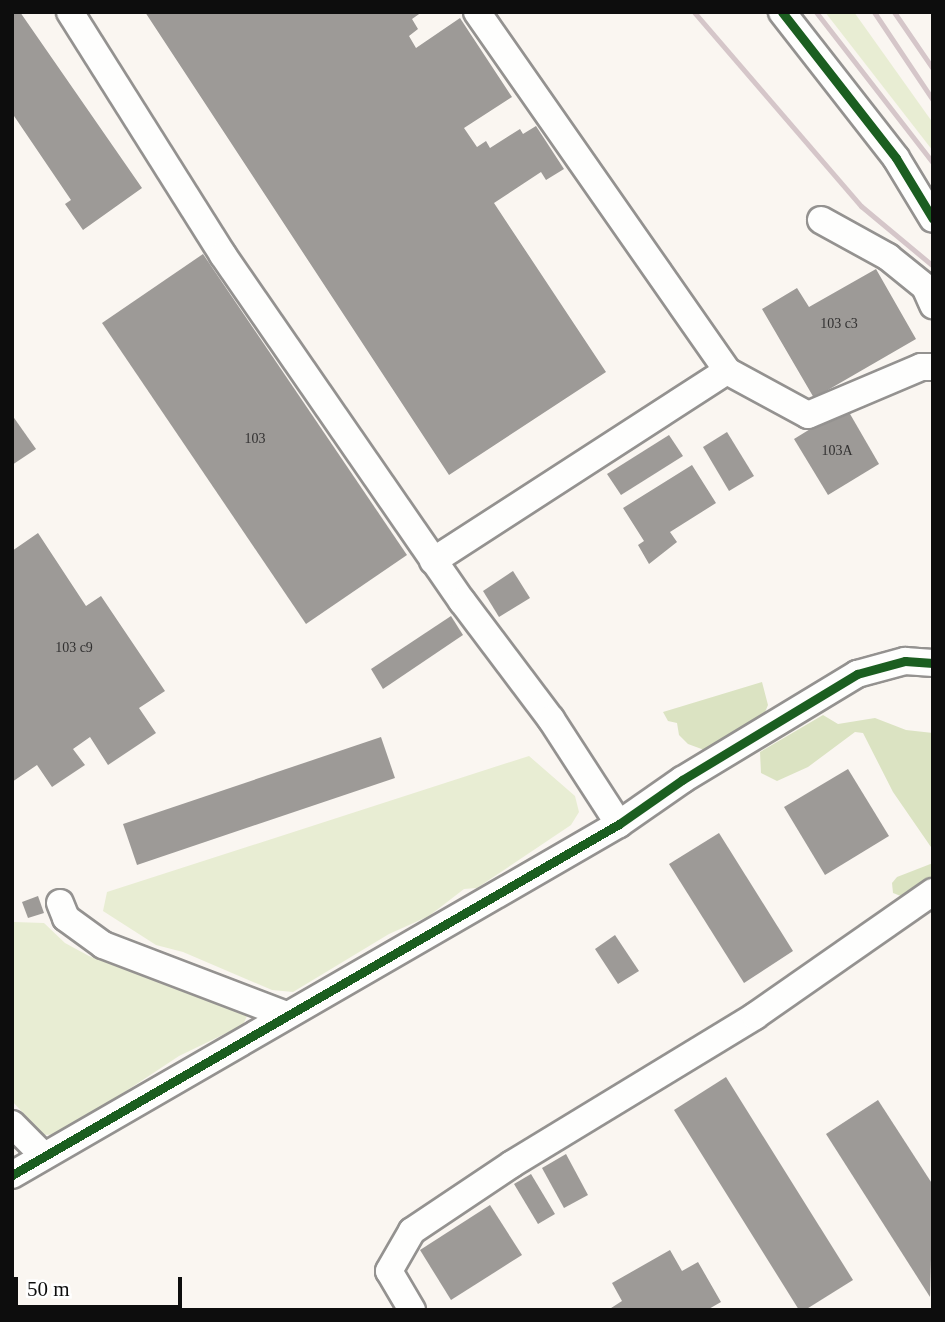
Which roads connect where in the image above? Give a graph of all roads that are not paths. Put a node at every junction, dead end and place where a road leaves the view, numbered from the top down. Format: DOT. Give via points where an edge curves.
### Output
graph roads {
  1 [pos="70,12"];
  2 [pos="477,12"];
  3 [pos="782,12"];
  4 [pos="933,219"];
  5 [pos="821,220"];
  6 [pos="933,305"];
  7 [pos="933,367"];
  8 [pos="727,371"];
  9 [pos="433,561"];
  10 [pos="933,663"];
  11 [pos="619,824"];
  12 [pos="933,892"];
  13 [pos="60,903"];
  14 [pos="286,1014"];
  15 [pos="12,1124"];
  16 [pos="44,1156"];
  17 [pos="12,1175"];
  18 [pos="412,1310"];
  1 -- 9 [label="street" via="223,255"];
  2 -- 8 [label="street"];
  3 -- 4 [label="street" via="896,158"];
  5 -- 6 [label="street" via="888,257 925,287"];
  7 -- 8 [label="street" via="921,367 808,415"];
  8 -- 9 [label="street"];
  9 -- 11 [label="street" via="551,719"];
  10 -- 11 [label="street" via="905,662 857,674 682,780"];
  11 -- 14 [label="street"];
  12 -- 18 [label="street" via="754,1016 512,1164 412,1231 389,1271"];
  13 -- 14 [label="street" via="66,918 103,945"];
  14 -- 16 [label="street"];
  15 -- 16 [label="street"];
  16 -- 17 [label="street"];
}
